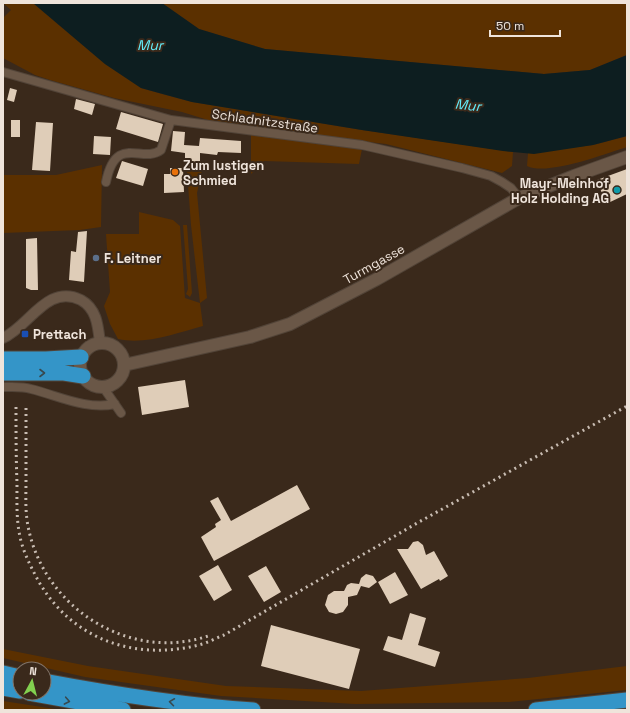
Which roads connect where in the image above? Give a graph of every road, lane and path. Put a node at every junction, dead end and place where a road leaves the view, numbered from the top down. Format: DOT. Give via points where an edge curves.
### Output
graph roads {
  1 [pos="3,72"];
  2 [pos="171,120"];
  3 [pos="627,157"];
  4 [pos="106,182"];
  5 [pos="519,198"];
  6 [pos="3,338"];
  7 [pos="100,342"];
  8 [pos="81,357"];
  9 [pos="3,359"];
  10 [pos="124,364"];
  11 [pos="3,372"];
  12 [pos="83,376"];
  13 [pos="3,387"];
  14 [pos="103,387"];
  15 [pos="115,404"];
  16 [pos="121,413"];
  17 [pos="52,682"];
  18 [pos="52,697"];
  19 [pos="627,700"];
  20 [pos="123,710"];
  21 [pos="253,710"];
  22 [pos="536,710"];
  1 -- 2 [label="street, Schladnitzstraße"];
  2 -- 4 [label="street" via="160,150 151,154 128,152 120,156 110,168"];
  2 -- 5 [label="street, Schladnitzstraße" via="384,149 490,176 511,188"];
  3 -- 5 [label="main road, Turmgasse"];
  5 -- 10 [label="main road, Turmgasse" via="377,279 290,324 250,337"];
  6 -- 7 [label="street" via="11,334 44,304 65,296 76,298 88,305 98,323"];
  7 -- 8 [label="main road" via="85,350"];
  7 -- 10 [label="main road" via="118,349"];
  8 -- 9 [label="highway"];
  8 -- 12 [label="main road"];
  10 -- 14 [label="main road" via="119,380"];
  11 -- 12 [label="highway, one-way" via="64,373"];
  12 -- 14 [label="main road" via="95,385"];
  13 -- 15 [label="street" via="29,388 71,402 102,407"];
  14 -- 15 [label="street"];
  15 -- 16 [label="street"];
  21 -- 17 [label="highway, one-way" via="204,706"];
  18 -- 20 [label="highway, one-way"];
  19 -- 22 [label="highway"];
}
